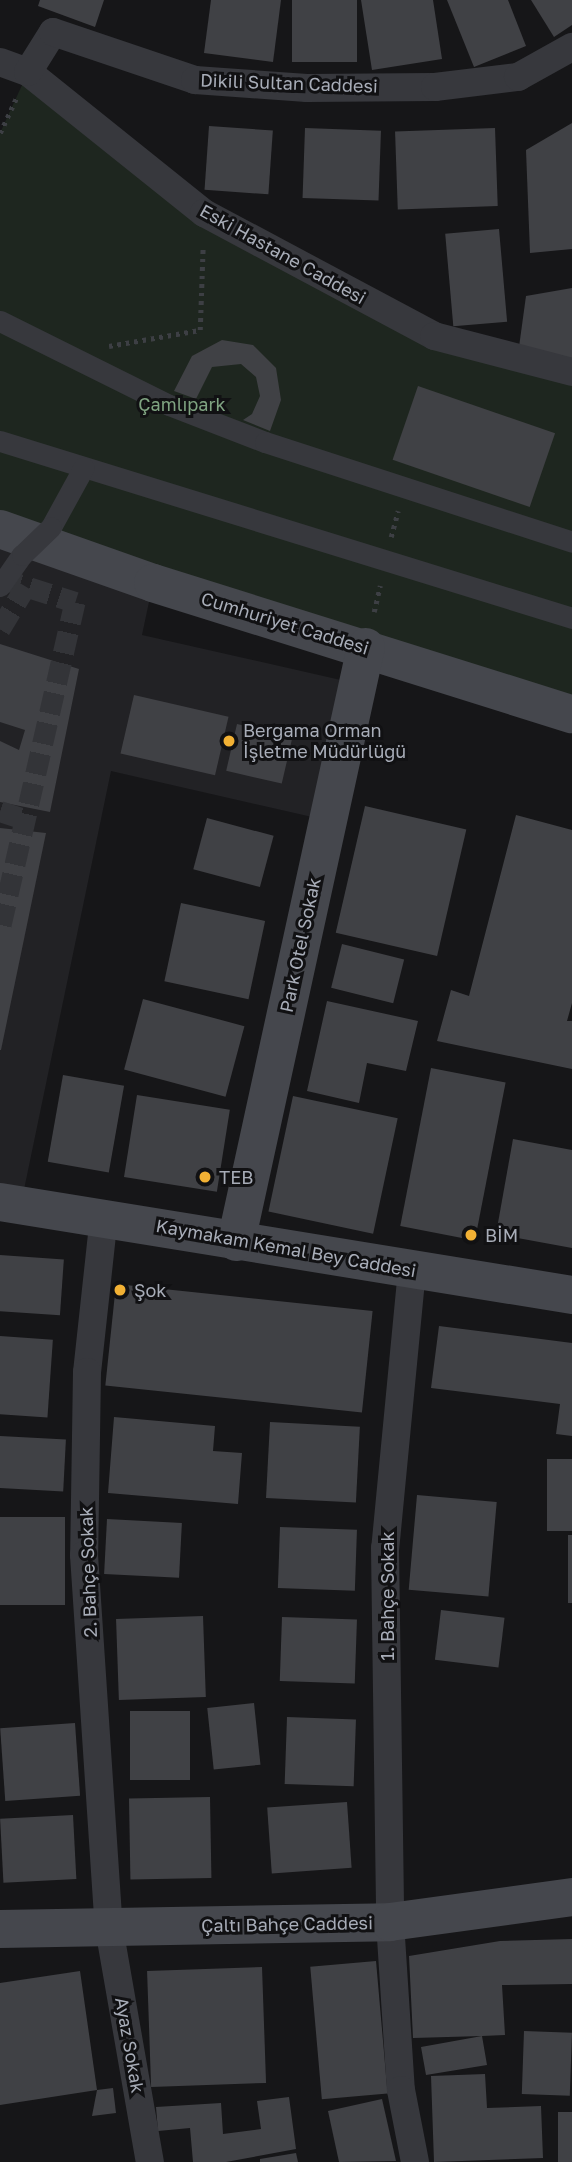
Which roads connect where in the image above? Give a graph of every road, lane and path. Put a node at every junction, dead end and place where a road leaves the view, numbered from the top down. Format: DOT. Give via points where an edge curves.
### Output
graph roads {
  1 [pos="572,47"];
  2 [pos="0,62"];
  3 [pos="24,80"];
  4 [pos="0,133"];
  5 [pos="203,243"];
  6 [pos="0,321"];
  7 [pos="60,354"];
  8 [pos="572,372"];
  9 [pos="0,441"];
  10 [pos="81,472"];
  11 [pos="0,529"];
  12 [pos="572,542"];
  13 [pos="0,586"];
  14 [pos="572,618"];
  15 [pos="366,648"];
  16 [pos="572,714"];
  17 [pos="0,1202"];
  18 [pos="104,1216"];
  19 [pos="236,1242"];
  20 [pos="412,1270"];
  21 [pos="572,1295"];
  22 [pos="572,1897"];
  23 [pos="390,1922"];
  24 [pos="0,1928"];
  25 [pos="109,1928"];
  26 [pos="150,2162"];
  27 [pos="415,2162"];
  1 -- 3 [label="street, Dikili Sultan Caddesi" via="518,77 435,87 307,88 195,80 53,32"];
  2 -- 3 [label="street, Eski Hastane Caddesi"];
  3 -- 4 [label="path"];
  3 -- 8 [label="street, Eski Hastane Caddesi" via="204,213 434,336"];
  5 -- 7 [label="path" via="201,330"];
  6 -- 7 [label="street"];
  7 -- 12 [label="street" via="169,405 265,442"];
  9 -- 10 [label="street"];
  10 -- 13 [label="street, bridge" via="51,527 22,555"];
  10 -- 14 [label="street"];
  11 -- 15 [label="main road, Cumhuriyet Caddesi" via="153,583"];
  15 -- 16 [label="main road, Cumhuriyet Caddesi"];
  15 -- 19 [label="main road, Park Otel Sokak"];
  17 -- 18 [label="main road, Kaymakam Kemal Bey Caddesi"];
  18 -- 19 [label="main road, Kaymakam Kemal Bey Caddesi"];
  18 -- 25 [label="street, 2. Bahçe Sokak" via="87,1372 84,1555"];
  19 -- 20 [label="main road, Kaymakam Kemal Bey Caddesi"];
  20 -- 21 [label="main road, Kaymakam Kemal Bey Caddesi"];
  20 -- 23 [label="street, 1. Bahçe Sokak" via="385,1548"];
  22 -- 23 [label="main road, Çaltı Bahçe Caddesi"];
  23 -- 25 [label="main road, Çaltı Bahçe Caddesi"];
  23 -- 27 [label="street, 1. Bahçe Sokak" via="401,2090"];
  24 -- 25 [label="main road, Çaltı Bahçe Caddesi"];
  25 -- 26 [label="street, Ayaz Sokak"];
}
